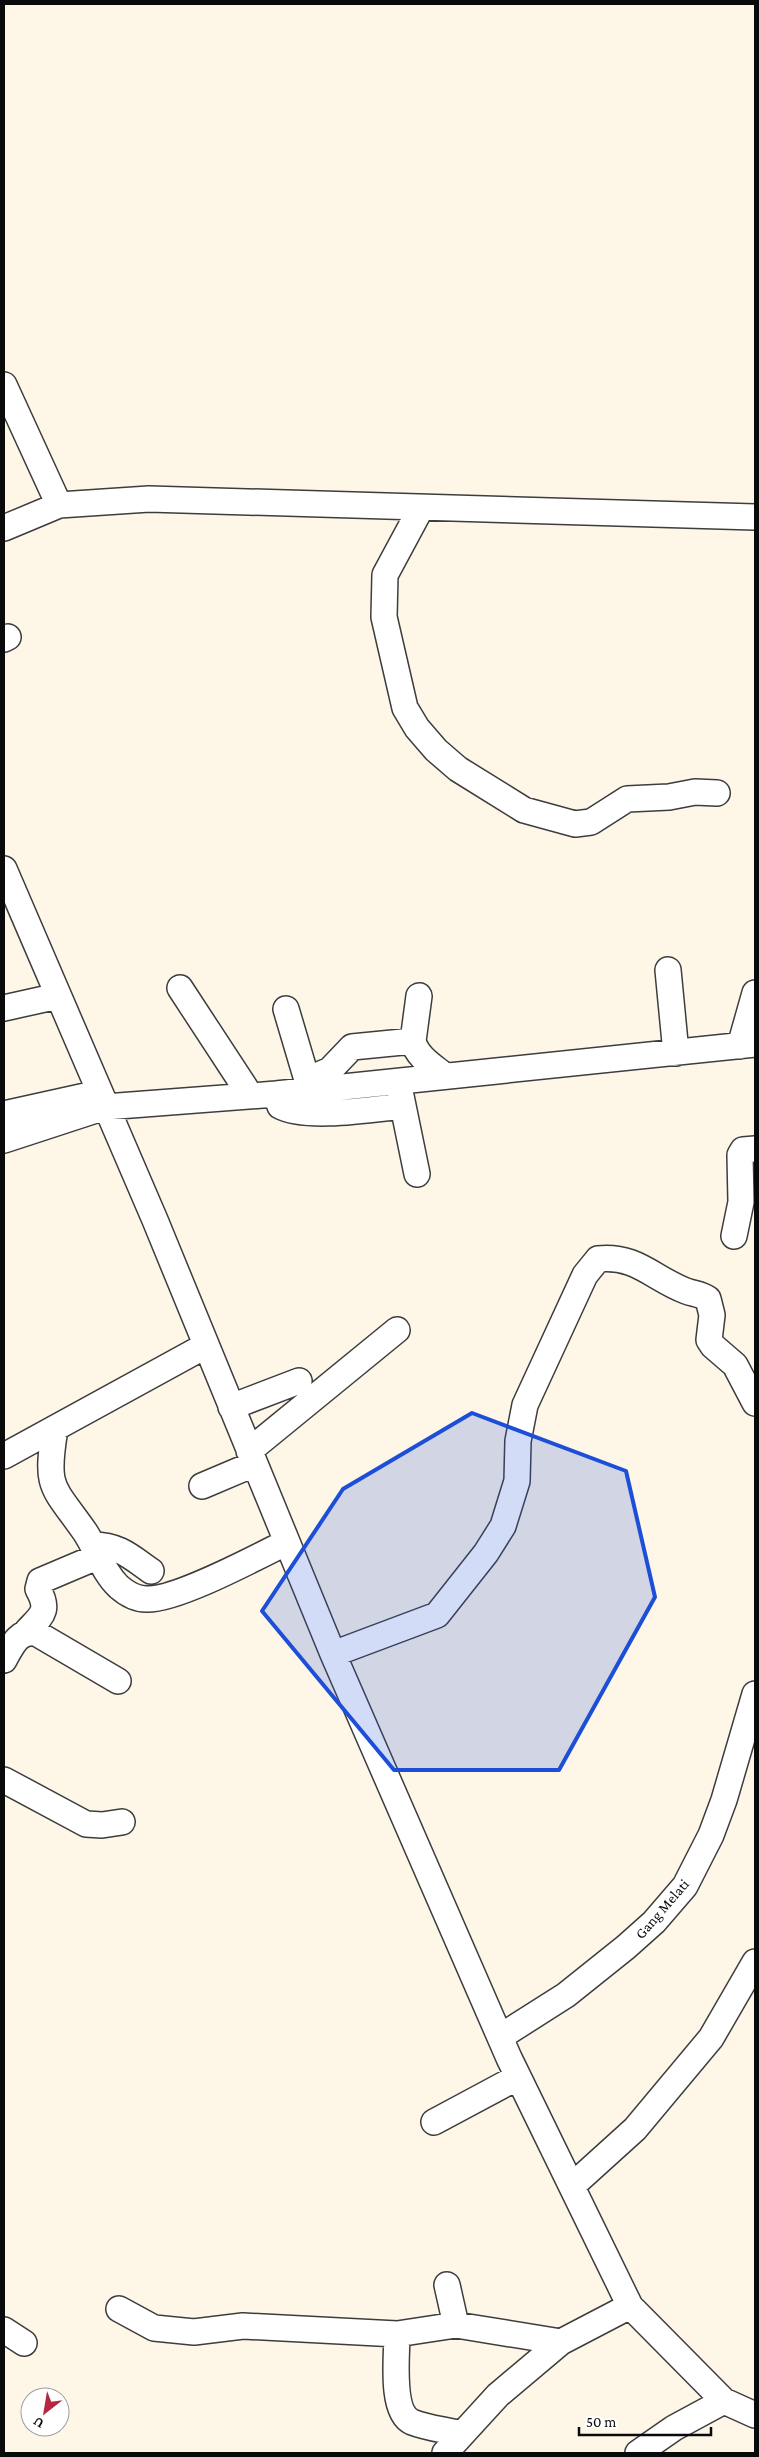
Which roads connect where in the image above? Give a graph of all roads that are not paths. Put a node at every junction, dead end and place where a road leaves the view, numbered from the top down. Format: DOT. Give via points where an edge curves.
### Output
graph roads {
  1 [pos="4,385"];
  2 [pos="59,505"];
  3 [pos="421,508"];
  4 [pos="755,517"];
  5 [pos="4,528"];
  6 [pos="717,793"];
  7 [pos="4,869"];
  8 [pos="10,900"];
  9 [pos="668,970"];
  10 [pos="180,988"];
  11 [pos="755,994"];
  12 [pos="58,996"];
  13 [pos="419,996"];
  14 [pos="4,1008"];
  15 [pos="286,1009"];
  16 [pos="413,1041"];
  17 [pos="748,1045"];
  18 [pos="676,1053"];
  19 [pos="445,1076"];
  20 [pos="398,1081"];
  21 [pos="309,1085"];
  22 [pos="276,1094"];
  23 [pos="250,1095"];
  24 [pos="102,1100"];
  25 [pos="403,1106"];
  26 [pos="4,1114"];
  27 [pos="4,1140"];
  28 [pos="755,1149"];
  29 [pos="417,1174"];
  30 [pos="734,1236"];
  31 [pos="397,1330"];
  32 [pos="205,1346"];
  33 [pos="299,1380"];
  34 [pos="755,1403"];
  35 [pos="231,1407"];
  36 [pos="55,1429"];
  37 [pos="4,1456"];
  38 [pos="251,1457"];
  39 [pos="202,1486"];
  40 [pos="287,1542"];
  41 [pos="96,1551"];
  42 [pos="151,1571"];
  43 [pos="28,1631"];
  44 [pos="333,1654"];
  45 [pos="4,1660"];
  46 [pos="118,1680"];
  47 [pos="755,1694"];
  48 [pos="4,1780"];
  49 [pos="122,1822"];
  50 [pos="755,1962"];
  51 [pos="500,2037"];
  52 [pos="518,2077"];
  53 [pos="434,2122"];
  54 [pos="572,2186"];
  55 [pos="447,2285"];
  56 [pos="630,2306"];
  57 [pos="119,2309"];
  58 [pos="456,2325"];
  59 [pos="397,2334"];
  60 [pos="561,2342"];
  61 [pos="724,2401"];
  62 [pos="755,2415"];
  63 [pos="461,2434"];
  64 [pos="445,2453"];
  65 [pos="638,2453"];
  1 -- 2 [label="street"];
  2 -- 3 [label="street" via="149,499"];
  2 -- 5 [label="street"];
  3 -- 4 [label="street"];
  3 -- 6 [label="street" via="385,575 384,617 405,708 436,750 458,769 524,810 576,824 592,822 627,799"];
  7 -- 8 [label="street"];
  8 -- 12 [label="street"];
  9 -- 18 [label="street"];
  10 -- 23 [label="street"];
  11 -- 17 [label="street"];
  12 -- 14 [label="street"];
  12 -- 24 [label="street"];
  13 -- 16 [label="street"];
  15 -- 21 [label="street"];
  16 -- 19 [label="street" via="418,1054"];
  16 -- 21 [label="street" via="352,1047 330,1070"];
  17 -- 18 [label="street"];
  18 -- 19 [label="street"];
  19 -- 20 [label="street"];
  20 -- 21 [label="street"];
  20 -- 25 [label="street"];
  21 -- 22 [label="street"];
  22 -- 23 [label="street"];
  22 -- 25 [label="street" via="280,1106 295,1112"];
  23 -- 24 [label="street"];
  24 -- 26 [label="street"];
  24 -- 27 [label="street"];
  24 -- 32 [label="street" via="155,1220"];
  25 -- 29 [label="street"];
  28 -- 30 [label="street" via="743,1150 740,1155 741,1202"];
  31 -- 38 [label="street"];
  32 -- 35 [label="street"];
  32 -- 36 [label="street"];
  33 -- 35 [label="street"];
  34 -- 44 [label="street" via="731,1362 709,1340 712,1315 708,1299 685,1291 636,1263 614,1258 598,1259 586,1276 525,1404 518,1442 517,1481 503,1526 486,1553 437,1615"];
  35 -- 38 [label="street"];
  36 -- 37 [label="street"];
  36 -- 41 [label="street" via="50,1480"];
  38 -- 39 [label="street"];
  38 -- 40 [label="street"];
  40 -- 41 [label="street" via="187,1588 148,1600 133,1597 119,1587"];
  40 -- 44 [label="street"];
  41 -- 42 [label="street" via="110,1545"];
  41 -- 43 [label="street" via="40,1582 38,1589 45,1609"];
  43 -- 45 [label="street" via="14,1642"];
  43 -- 46 [label="street"];
  44 -- 51 [label="street"];
  47 -- 51 [label="street, Gang Melati" via="724,1800 711,1835 685,1886 626,1948 566,1995"];
  48 -- 49 [label="street" via="86,1824"];
  50 -- 54 [label="street" via="711,2038 635,2129"];
  51 -- 52 [label="street"];
  52 -- 53 [label="street"];
  52 -- 54 [label="street"];
  54 -- 56 [label="street"];
  55 -- 58 [label="street"];
  56 -- 60 [label="street"];
  56 -- 61 [label="street"];
  57 -- 59 [label="street" via="154,2328 194,2332 244,2326"];
  58 -- 59 [label="street"];
  58 -- 60 [label="street"];
  59 -- 63 [label="street" via="397,2400 402,2412 411,2421"];
  60 -- 63 [label="street" via="498,2396"];
  61 -- 62 [label="street"];
  61 -- 65 [label="street" via="674,2428"];
  63 -- 64 [label="street"];
}
